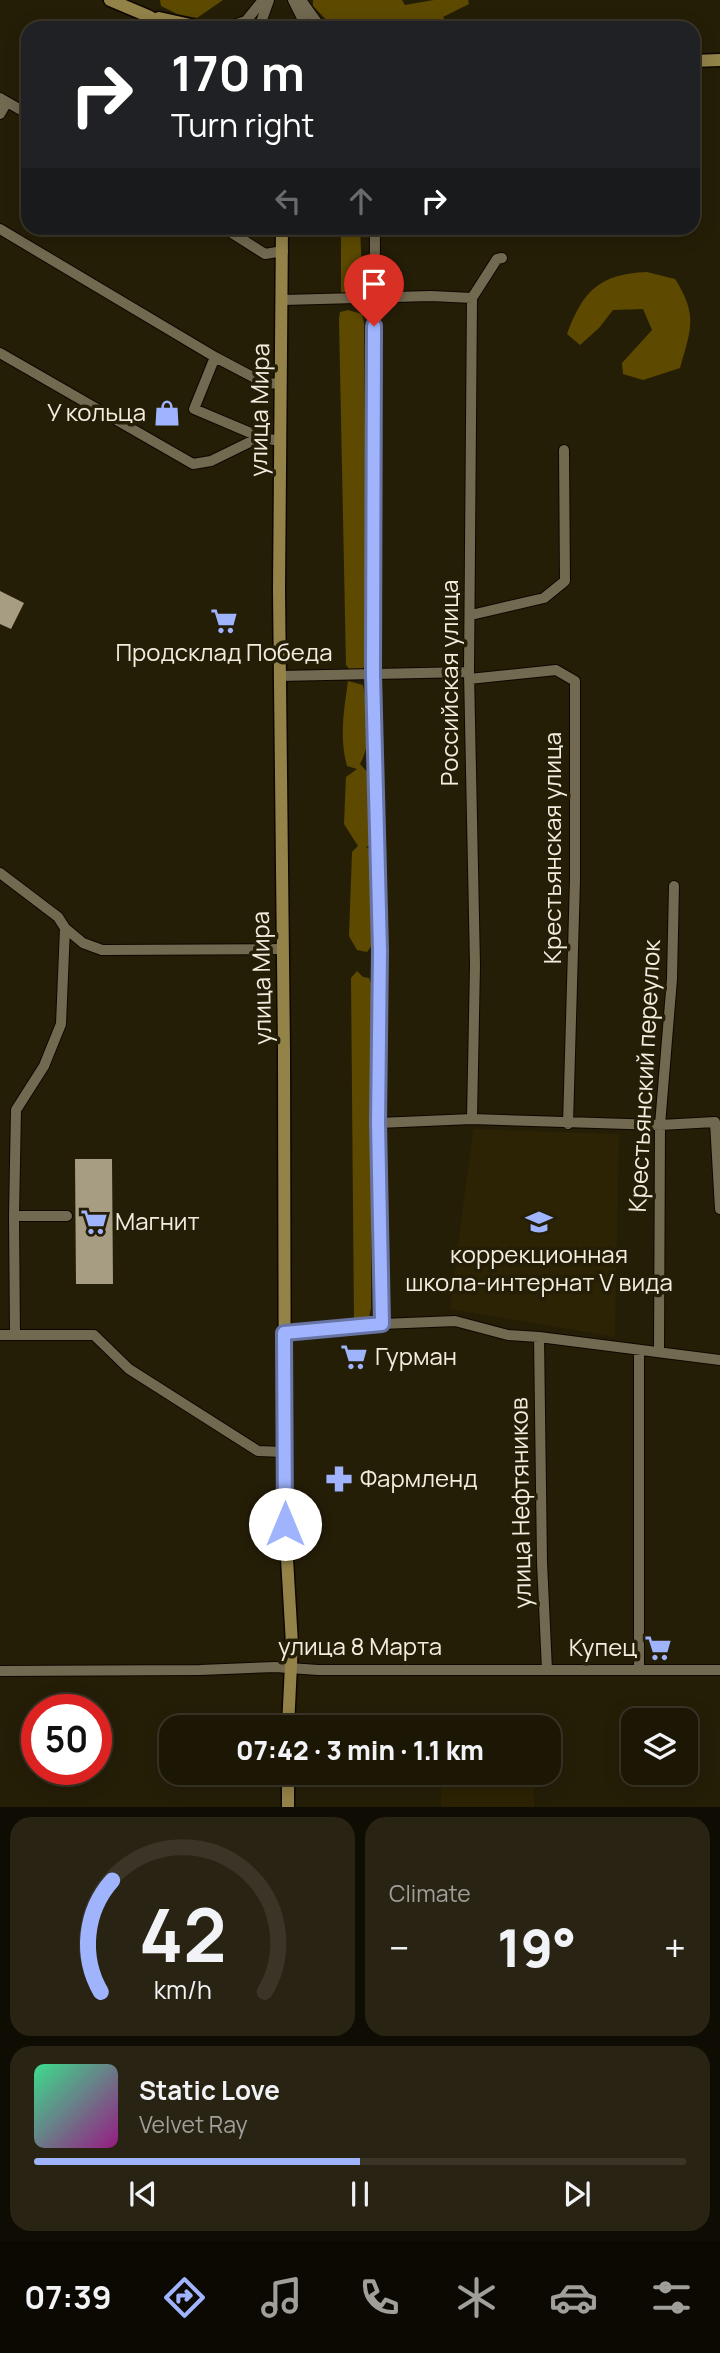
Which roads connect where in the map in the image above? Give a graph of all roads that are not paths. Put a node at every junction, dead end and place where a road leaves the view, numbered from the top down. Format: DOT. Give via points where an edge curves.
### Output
graph roads {
  1 [pos="110,0"];
  2 [pos="263,0"];
  3 [pos="269,0"];
  4 [pos="293,0"];
  5 [pos="301,0"];
  6 [pos="148,16"];
  7 [pos="157,21"];
  8 [pos="172,21"];
  9 [pos="246,21"];
  10 [pos="262,21"];
  11 [pos="304,21"];
  12 [pos="316,21"];
  13 [pos="700,61"];
  14 [pos="720,61"];
  15 [pos="4,100"];
  16 [pos="21,110"];
  17 [pos="0,114"];
  18 [pos="0,229"];
  19 [pos="237,235"];
  20 [pos="282,235"];
  21 [pos="375,235"];
  22 [pos="283,251"];
  23 [pos="502,258"];
  24 [pos="472,298"];
  25 [pos="374,299"];
  26 [pos="283,300"];
  27 [pos="0,353"];
  28 [pos="215,357"];
  29 [pos="280,383"];
  30 [pos="260,437"];
  31 [pos="279,441"];
  32 [pos="564,450"];
  33 [pos="471,615"];
  34 [pos="373,674"];
  35 [pos="279,676"];
  36 [pos="469,676"];
  37 [pos="0,873"];
  38 [pos="674,886"];
  39 [pos="65,928"];
  40 [pos="283,949"];
  41 [pos="472,1119"];
  42 [pos="378,1123"];
  43 [pos="568,1124"];
  44 [pos="660,1125"];
  45 [pos="720,1209"];
  46 [pos="14,1216"];
  47 [pos="67,1216"];
  48 [pos="382,1324"];
  49 [pos="284,1333"];
  50 [pos="0,1335"];
  51 [pos="15,1335"];
  52 [pos="539,1337"];
  53 [pos="639,1350"];
  54 [pos="659,1353"];
  55 [pos="720,1360"];
  56 [pos="284,1451"];
  57 [pos="291,1668"];
  58 [pos="547,1670"];
  59 [pos="639,1670"];
  60 [pos="720,1670"];
  61 [pos="0,1671"];
  62 [pos="289,1715"];
  63 [pos="288,1785"];
  64 [pos="288,1807"];
  1 -- 6 [label="main road"];
  2 -- 9 [label="street"];
  3 -- 10 [label="street"];
  4 -- 11 [label="street"];
  5 -- 12 [label="street"];
  6 -- 7 [label="main road"];
  6 -- 8 [label="main road"];
  13 -- 14 [label="main road"];
  15 -- 16 [label="street"];
  15 -- 17 [label="street"];
  18 -- 28 [label="street"];
  19 -- 22 [label="street" via="265,254"];
  20 -- 22 [label="main road, улица Мира"];
  21 -- 25 [label="street"];
  22 -- 26 [label="main road, улица Мира"];
  23 -- 24 [label="street" via="496,259"];
  24 -- 25 [label="street"];
  24 -- 33 [label="street, Российская улица"];
  25 -- 26 [label="street"];
  25 -- 34 [label="street"];
  26 -- 29 [label="main road, улица Мира"];
  27 -- 30 [label="street" via="193,464 211,461"];
  28 -- 29 [label="street" via="266,384"];
  28 -- 30 [label="street" via="194,410"];
  29 -- 31 [label="main road, улица Мира"];
  30 -- 31 [label="street"];
  31 -- 35 [label="main road, улица Мира"];
  32 -- 33 [label="street" via="565,581 544,598"];
  33 -- 36 [label="street, Российская улица"];
  34 -- 35 [label="street"];
  34 -- 36 [label="street"];
  34 -- 42 [label="street" via="380,951"];
  35 -- 40 [label="main road, улица Мира"];
  36 -- 41 [label="street, Российская улица" via="475,965"];
  36 -- 43 [label="street, Крестьянская улица" via="556,670 575,681"];
  37 -- 39 [label="street" via="58,917"];
  38 -- 44 [label="street, Крестьянский переулок"];
  39 -- 40 [label="street" via="83,943 102,950"];
  39 -- 46 [label="street" via="61,1024 44,1066 16,1110"];
  40 -- 49 [label="main road, улица Мира"];
  41 -- 42 [label="street"];
  41 -- 43 [label="street"];
  42 -- 48 [label="street"];
  43 -- 44 [label="street"];
  44 -- 45 [label="street" via="715,1122"];
  44 -- 54 [label="street, Крестьянский переулок"];
  46 -- 47 [label="street"];
  46 -- 51 [label="street"];
  48 -- 49 [label="street"];
  48 -- 52 [label="street" via="454,1321 508,1335"];
  49 -- 56 [label="main road, улица Мира"];
  50 -- 51 [label="street"];
  51 -- 56 [label="street" via="94,1335 129,1369 258,1451"];
  52 -- 53 [label="street"];
  52 -- 58 [label="street, улица Нефтяников"];
  53 -- 54 [label="street"];
  53 -- 59 [label="street"];
  54 -- 55 [label="street"];
  56 -- 57 [label="main road, улица Мира"];
  57 -- 58 [label="street, улица 8 Марта"];
  57 -- 61 [label="street, улица 8 Марта"];
  57 -- 62 [label="main road, улица Мира"];
  58 -- 59 [label="street, улица 8 Марта"];
  59 -- 60 [label="street, улица 8 Марта"];
  63 -- 64 [label="main road"];
}
